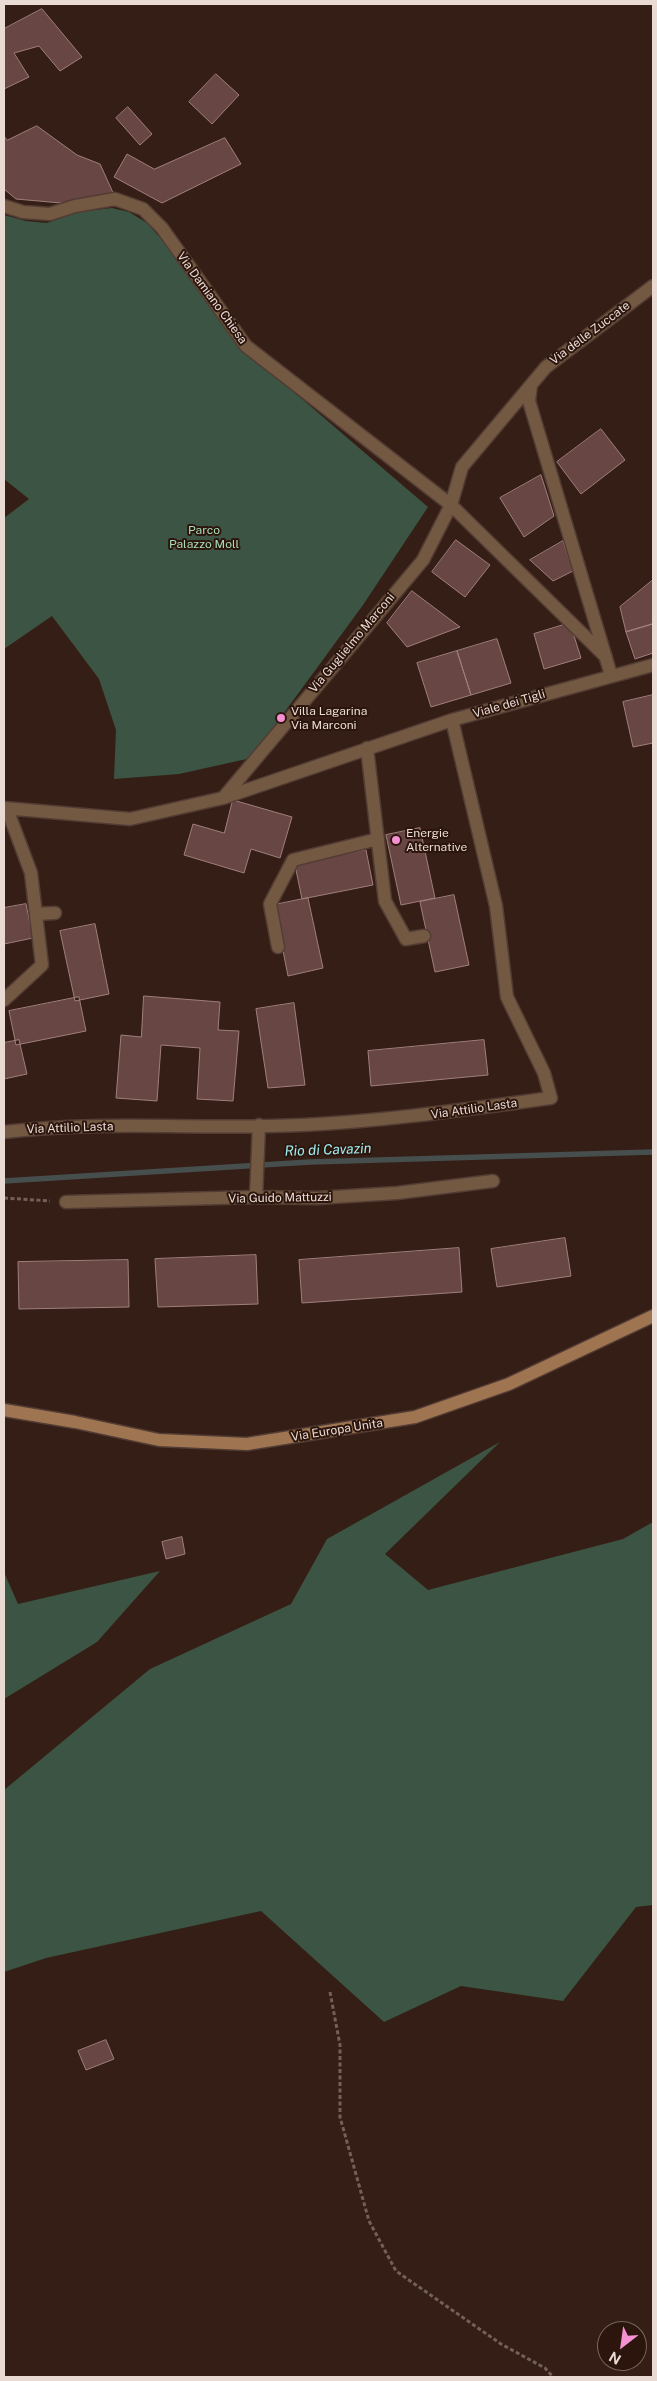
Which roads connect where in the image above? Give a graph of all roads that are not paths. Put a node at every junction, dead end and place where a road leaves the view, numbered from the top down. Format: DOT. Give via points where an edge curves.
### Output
graph roads {
  1 [pos="4,206"];
  2 [pos="653,286"];
  3 [pos="531,385"];
  4 [pos="451,505"];
  5 [pos="606,656"];
  6 [pos="653,664"];
  7 [pos="611,676"];
  8 [pos="452,720"];
  9 [pos="367,748"];
  10 [pos="223,798"];
  11 [pos="5,809"];
  12 [pos="378,839"];
  13 [pos="55,913"];
  14 [pos="36,914"];
  15 [pos="424,936"];
  16 [pos="278,947"];
  17 [pos="4,1000"];
  18 [pos="259,1125"];
  19 [pos="4,1132"];
  20 [pos="493,1181"];
  21 [pos="256,1197"];
  22 [pos="66,1202"];
  23 [pos="653,1316"];
  24 [pos="4,1410"];
  1 -- 4 [label="street, Via Damiano Chiesa" via="23,212 50,214 115,198 143,209 162,228 246,346"];
  2 -- 3 [label="street, Via delle Zuccate" via="546,367"];
  3 -- 4 [label="street, Via Guglielmo Marconi" via="462,468"];
  3 -- 5 [label="street" via="529,401"];
  4 -- 5 [label="street"];
  4 -- 10 [label="street, Via Guglielmo Marconi" via="423,560"];
  5 -- 7 [label="street"];
  6 -- 7 [label="street, Viale dei Tigli"];
  7 -- 8 [label="street, Viale dei Tigli"];
  8 -- 9 [label="street, Viale dei Tigli"];
  8 -- 18 [label="street, Via Attilio Lasta" via="496,906 507,997 544,1072 551,1098 427,1116"];
  9 -- 10 [label="street, Viale dei Tigli"];
  9 -- 12 [label="street"];
  10 -- 11 [label="street, Viale dei Tigli" via="130,819"];
  11 -- 14 [label="street" via="31,873"];
  12 -- 15 [label="street" via="385,901 406,939"];
  12 -- 16 [label="street" via="293,860 270,904"];
  13 -- 14 [label="street"];
  14 -- 17 [label="street" via="42,965"];
  18 -- 19 [label="street, Via Attilio Lasta" via="47,1127"];
  18 -- 21 [label="street"];
  20 -- 21 [label="street, Via Guido Mattuzzi" via="379,1194"];
  21 -- 22 [label="street, Via Guido Mattuzzi"];
  23 -- 24 [label="main road, Via Europa Unita" via="509,1384 415,1417 247,1444 159,1440"];
}
